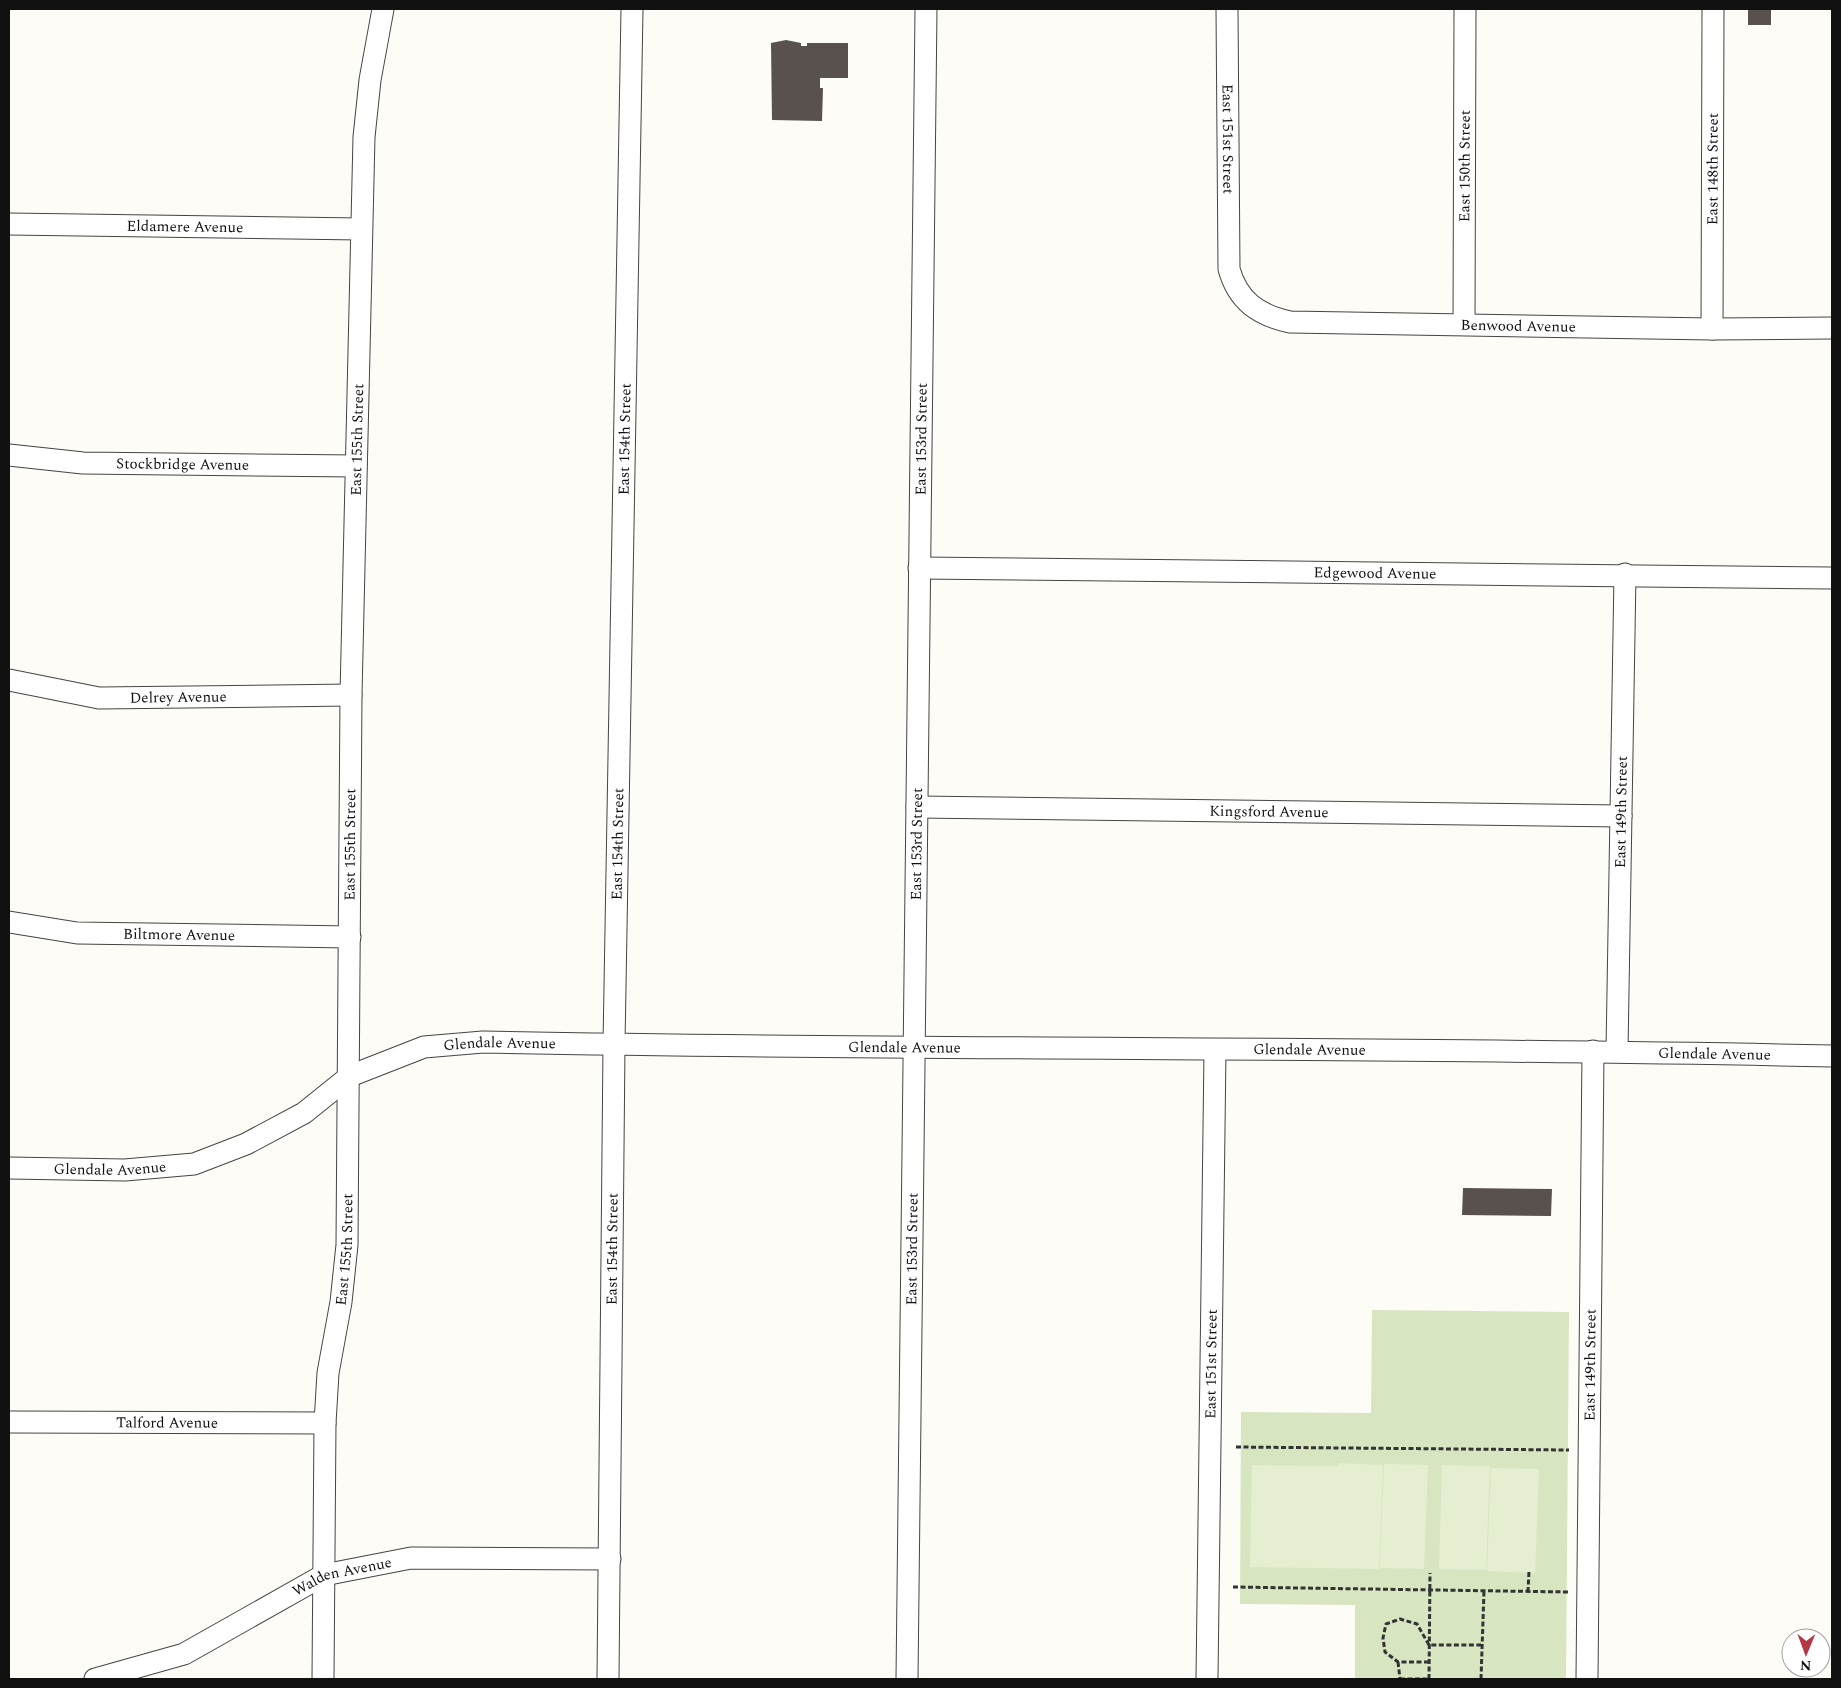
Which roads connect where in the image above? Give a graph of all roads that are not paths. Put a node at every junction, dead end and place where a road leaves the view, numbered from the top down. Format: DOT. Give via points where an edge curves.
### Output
graph roads {
  1 [pos="383,9"];
  2 [pos="632,9"];
  3 [pos="926,9"];
  4 [pos="1227,9"];
  5 [pos="1465,9"];
  6 [pos="1713,9"];
  7 [pos="9,224"];
  8 [pos="361,229"];
  9 [pos="1229,269"];
  10 [pos="1464,324"];
  11 [pos="1832,328"];
  12 [pos="1712,329"];
  13 [pos="9,455"];
  14 [pos="356,466"];
  15 [pos="919,568"];
  16 [pos="1625,574"];
  17 [pos="1832,578"];
  18 [pos="9,680"];
  19 [pos="351,695"];
  20 [pos="917,807"];
  21 [pos="1621,816"];
  22 [pos="9,922"];
  23 [pos="350,937"];
  24 [pos="614,1044"];
  25 [pos="913,1047"];
  26 [pos="1215,1050"];
  27 [pos="1593,1051"];
  28 [pos="1617,1051"];
  29 [pos="1832,1056"];
  30 [pos="350,1076"];
  31 [pos="9,1168"];
  32 [pos="9,1422"];
  33 [pos="325,1423"];
  34 [pos="610,1559"];
  35 [pos="324,1575"];
  36 [pos="95,1679"];
  37 [pos="323,1679"];
  38 [pos="608,1679"];
  39 [pos="907,1679"];
  40 [pos="1207,1679"];
  41 [pos="1587,1679"];
  1 -- 8 [label="street, East 155th Street" via="364,137"];
  2 -- 24 [label="street, East 154th Street"];
  3 -- 15 [label="street, East 153rd Street"];
  4 -- 9 [label="street, East 151st Street"];
  5 -- 10 [label="street, East 150th Street"];
  6 -- 12 [label="street, East 148th Street"];
  7 -- 8 [label="street, Eldamere Avenue"];
  8 -- 14 [label="street, East 155th Street"];
  9 -- 10 [label="street, Benwood Avenue" via="1234,287 1248,302 1269,317 1290,322"];
  10 -- 12 [label="street, Benwood Avenue"];
  11 -- 12 [label="street, Benwood Avenue"];
  13 -- 14 [label="street, Stockbridge Avenue" via="83,463"];
  14 -- 19 [label="street, East 155th Street"];
  15 -- 16 [label="street, Edgewood Avenue"];
  15 -- 20 [label="street, East 153rd Street"];
  16 -- 17 [label="street, Edgewood Avenue"];
  16 -- 21 [label="street, East 149th Street"];
  18 -- 19 [label="street, Delrey Avenue" via="99,698"];
  19 -- 23 [label="street, East 155th Street"];
  20 -- 21 [label="street, Kingsford Avenue"];
  20 -- 25 [label="street, East 153rd Street"];
  21 -- 28 [label="street, East 149th Street"];
  22 -- 23 [label="street, Biltmore Avenue" via="77,932"];
  23 -- 30 [label="street, East 155th Street"];
  24 -- 25 [label="street, Glendale Avenue"];
  24 -- 30 [label="street, Glendale Avenue" via="483,1042 424,1048"];
  24 -- 34 [label="street, East 154th Street"];
  25 -- 26 [label="street, Glendale Avenue"];
  25 -- 39 [label="street, East 153rd Street"];
  26 -- 27 [label="street, Glendale Avenue"];
  26 -- 40 [label="street, East 151st Street"];
  27 -- 28 [label="street, Glendale Avenue"];
  27 -- 41 [label="street, East 149th Street"];
  28 -- 29 [label="street, Glendale Avenue"];
  30 -- 31 [label="street, Glendale Avenue" via="304,1113 246,1144 194,1164 125,1170"];
  30 -- 33 [label="street, East 155th Street" via="347,1244 341,1302 328,1373"];
  32 -- 33 [label="street, Talford Avenue"];
  33 -- 35 [label="street, East 155th Street"];
  34 -- 35 [label="street, Walden Avenue" via="411,1558"];
  34 -- 38 [label="street, East 154th Street"];
  35 -- 36 [label="street, Walden Avenue" via="184,1654"];
  35 -- 37 [label="street, East 155th Street"];
}
